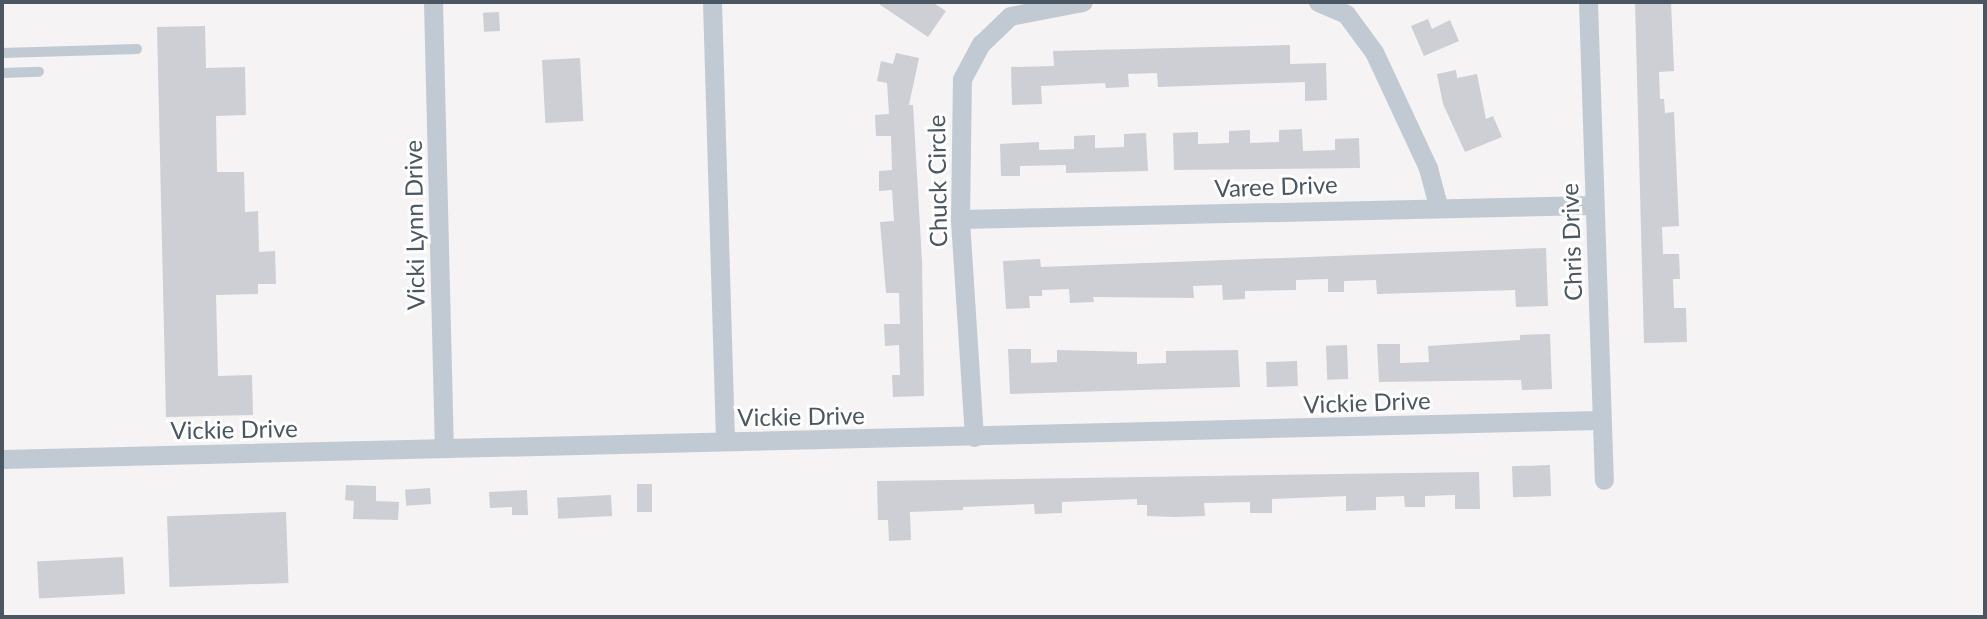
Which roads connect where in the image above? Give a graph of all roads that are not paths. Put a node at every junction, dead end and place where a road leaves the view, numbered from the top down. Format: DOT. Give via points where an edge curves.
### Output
graph roads {
  1 [pos="433,2"];
  2 [pos="712,2"];
  3 [pos="1083,2"];
  4 [pos="1318,2"];
  5 [pos="1588,2"];
  6 [pos="137,49"];
  7 [pos="2,53"];
  8 [pos="39,72"];
  9 [pos="2,73"];
  10 [pos="1594,205"];
  11 [pos="1438,206"];
  12 [pos="960,219"];
  13 [pos="1600,421"];
  14 [pos="974,437"];
  15 [pos="725,442"];
  16 [pos="444,448"];
  17 [pos="2,459"];
  18 [pos="1604,480"];
  1 -- 16 [label="street, Vicki Lynn Drive"];
  2 -- 15 [label="street"];
  3 -- 12 [label="street, Chuck Circle" via="1010,16 981,44 962,79"];
  4 -- 11 [label="street" via="1346,14 1374,51 1428,168"];
  5 -- 10 [label="street, Chris Drive"];
  6 -- 7 [label="lane"];
  8 -- 9 [label="lane"];
  10 -- 11 [label="street, Varee Drive"];
  10 -- 13 [label="street, Chris Drive"];
  11 -- 12 [label="street, Varee Drive"];
  12 -- 14 [label="street, Chuck Circle"];
  13 -- 14 [label="street, Vickie Drive"];
  13 -- 18 [label="street, Chris Drive"];
  14 -- 15 [label="street, Vickie Drive"];
  15 -- 16 [label="street, Vickie Drive"];
  16 -- 17 [label="street, Vickie Drive"];
}
